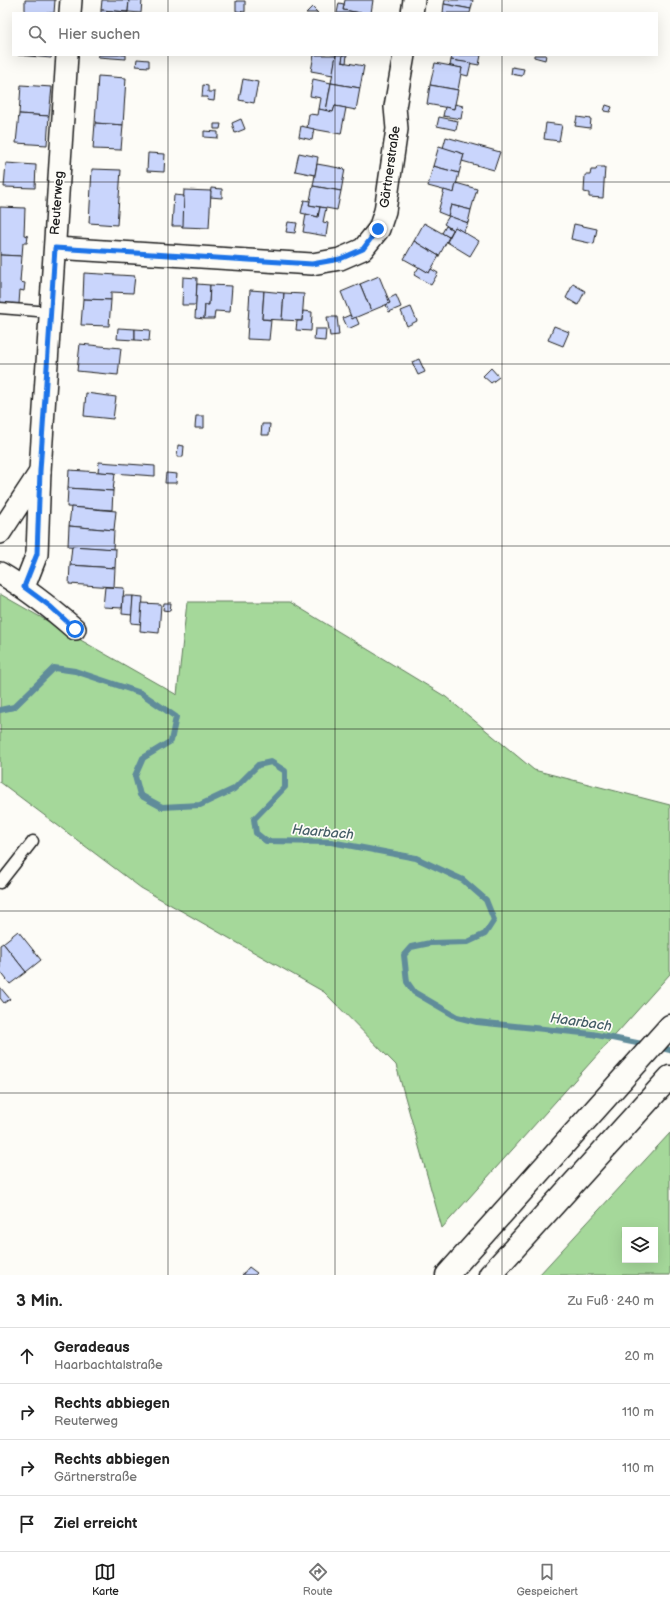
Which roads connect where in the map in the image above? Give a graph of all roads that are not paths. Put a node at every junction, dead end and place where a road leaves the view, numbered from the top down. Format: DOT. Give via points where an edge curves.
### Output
graph roads {
  1 [pos="71,0"];
  2 [pos="414,0"];
  3 [pos="70,12"];
  4 [pos="412,12"];
  5 [pos="67,56"];
  6 [pos="404,56"];
  7 [pos="55,248"];
  8 [pos="0,308"];
  9 [pos="50,312"];
  10 [pos="40,471"];
  11 [pos="0,533"];
  12 [pos="0,573"];
  13 [pos="24,587"];
  14 [pos="75,629"];
  15 [pos="33,841"];
  16 [pos="0,883"];
  17 [pos="670,1026"];
  18 [pos="670,1076"];
  19 [pos="447,1275"];
  20 [pos="490,1275"];
  1 -- 3 [label="street"];
  2 -- 4 [label="street"];
  5 -- 7 [label="street, Reuterweg"];
  6 -- 7 [label="street, Gärtnerstraße" via="396,107 397,129 385,211 378,229 363,249 340,259 312,264"];
  7 -- 9 [label="street, Reuterweg"];
  8 -- 9 [label="lane"];
  9 -- 10 [label="street, Reuterweg"];
  10 -- 11 [label="street, Reuterweg"];
  10 -- 13 [label="street, Reuterweg" via="37,554"];
  12 -- 13 [label="street"];
  13 -- 14 [label="street"];
  15 -- 16 [label="lane"];
  17 -- 19 [label="highway"];
  18 -- 20 [label="highway"];
}
